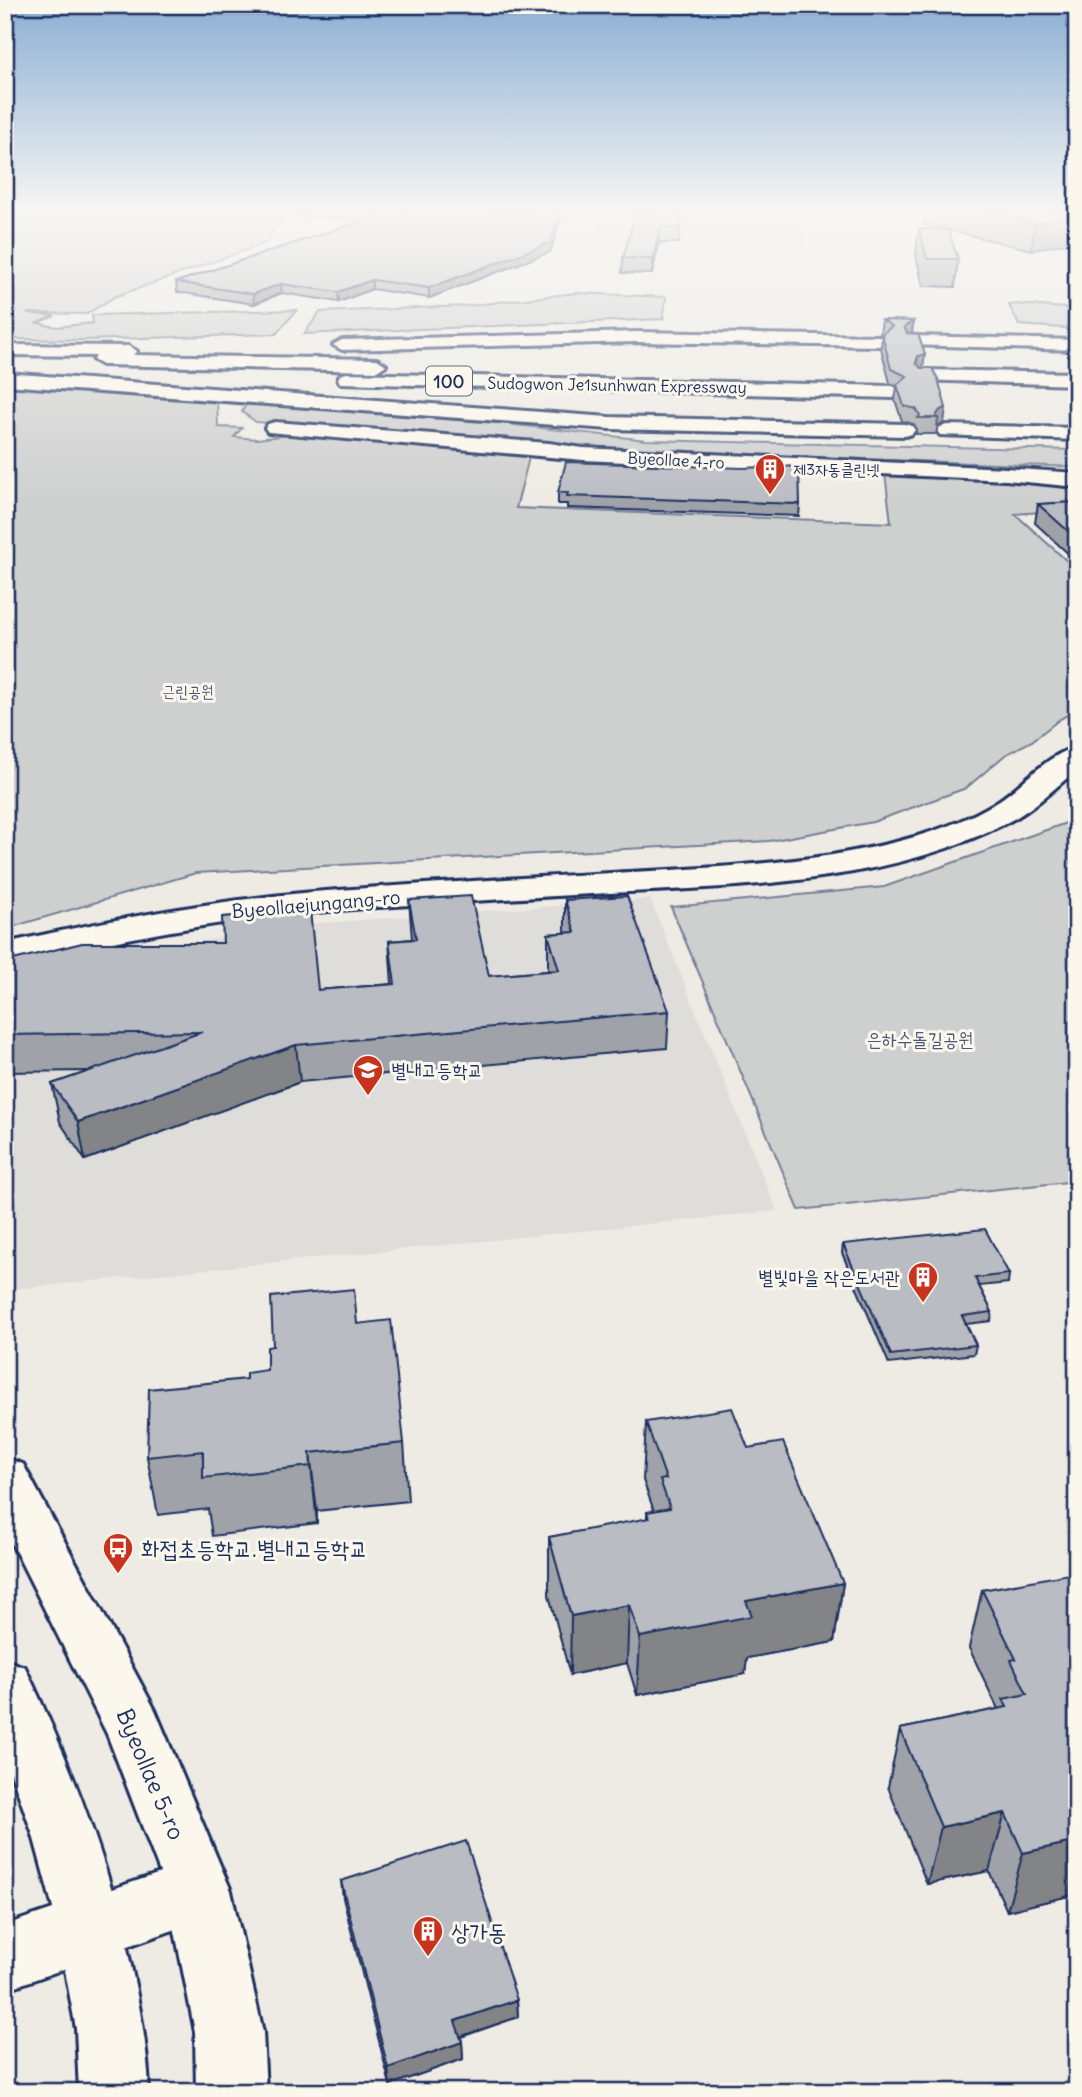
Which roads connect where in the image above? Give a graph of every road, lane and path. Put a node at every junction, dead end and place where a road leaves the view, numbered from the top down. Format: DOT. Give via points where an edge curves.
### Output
graph roads {
  1 [pos="879,341"];
  2 [pos="914,341"];
  3 [pos="1077,345"];
  4 [pos="5,350"];
  5 [pos="5,358"];
  6 [pos="5,371"];
  7 [pos="926,376"];
  8 [pos="5,379"];
  9 [pos="1077,379"];
  10 [pos="936,394"];
  11 [pos="1077,396"];
  12 [pos="275,428"];
  13 [pos="905,430"];
  14 [pos="947,431"];
  15 [pos="1077,434"];
  16 [pos="1077,480"];
  17 [pos="1077,756"];
  18 [pos="5,954"];
  19 [pos="5,1478"];
  20 [pos="5,1685"];
  21 [pos="199,1891"];
  22 [pos="92,1928"];
  23 [pos="5,1958"];
  24 [pos="114,2092"];
  25 [pos="231,2092"];
  1 -- 4 [label="main road" via="636,337 117,352"];
  2 -- 3 [label="main road"];
  5 -- 6 [label="main road, Sudogwon Je1sunhwan Expressway / 100" via="890,384"];
  7 -- 9 [label="main road"];
  8 -- 13 [label="main road" via="609,423"];
  10 -- 11 [label="main road"];
  12 -- 16 [label="main road, Byeollae 4-ro" via="583,454"];
  14 -- 15 [label="main road"];
  17 -- 18 [label="main road, Byeollaejungang-ro" via="1035,792 995,817 951,835 838,866 763,876 409,895 207,913"];
  19 -- 21 [label="main road, Byeollae 5-ro" via="134,1728"];
  20 -- 22 [label="main road" via="41,1765"];
  21 -- 22 [label="main road"];
  21 -- 25 [label="main road, Byeollae 5-ro" via="229,2032"];
  22 -- 23 [label="main road"];
  22 -- 24 [label="main road" via="115,2058"];
}
